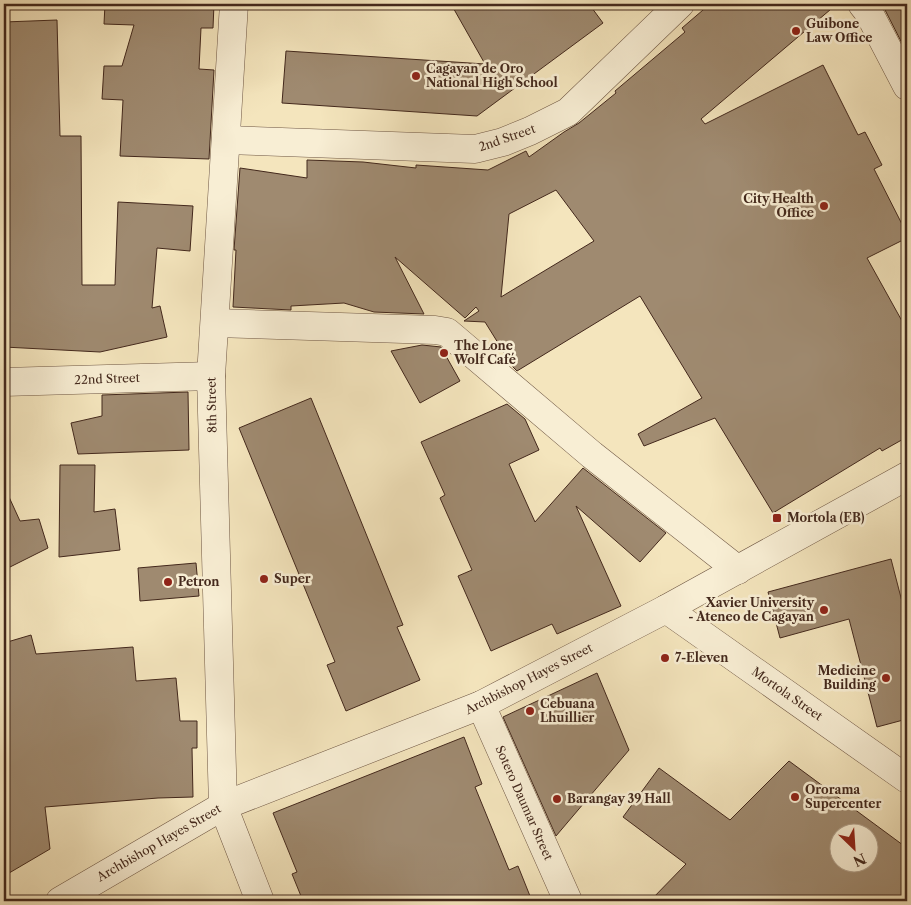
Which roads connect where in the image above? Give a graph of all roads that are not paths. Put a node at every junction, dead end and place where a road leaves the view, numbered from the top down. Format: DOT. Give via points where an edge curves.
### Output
graph roads {
  1 [pos="234,4"];
  2 [pos="680,4"];
  3 [pos="862,4"];
  4 [pos="907,86"];
  5 [pos="226,140"];
  6 [pos="214,323"];
  7 [pos="211,376"];
  8 [pos="4,382"];
  9 [pos="907,476"];
  10 [pos="738,570"];
  11 [pos="666,609"];
  12 [pos="481,705"];
  13 [pos="907,779"];
  14 [pos="223,806"];
  15 [pos="60,901"];
  16 [pos="260,901"];
  17 [pos="568,901"];
  1 -- 5 [label="street, 8th Street"];
  2 -- 5 [label="street, 2nd Street" via="568,112 503,142 474,149"];
  3 -- 4 [label="street"];
  5 -- 6 [label="street, 8th Street"];
  6 -- 7 [label="street, 8th Street"];
  6 -- 10 [label="street" via="447,332 592,455"];
  7 -- 8 [label="street, 22nd Street"];
  7 -- 14 [label="street, 8th Street"];
  9 -- 10 [label="street, Archbishop Hayes Street"];
  10 -- 11 [label="street, Archbishop Hayes Street"];
  11 -- 12 [label="street, Archbishop Hayes Street"];
  11 -- 13 [label="street, Mortola Street"];
  12 -- 14 [label="street, Archbishop Hayes Street"];
  12 -- 17 [label="street, Sotero Daumar Street"];
  14 -- 15 [label="street, Archbishop Hayes Street"];
  14 -- 16 [label="street, 8th Street"];
}
